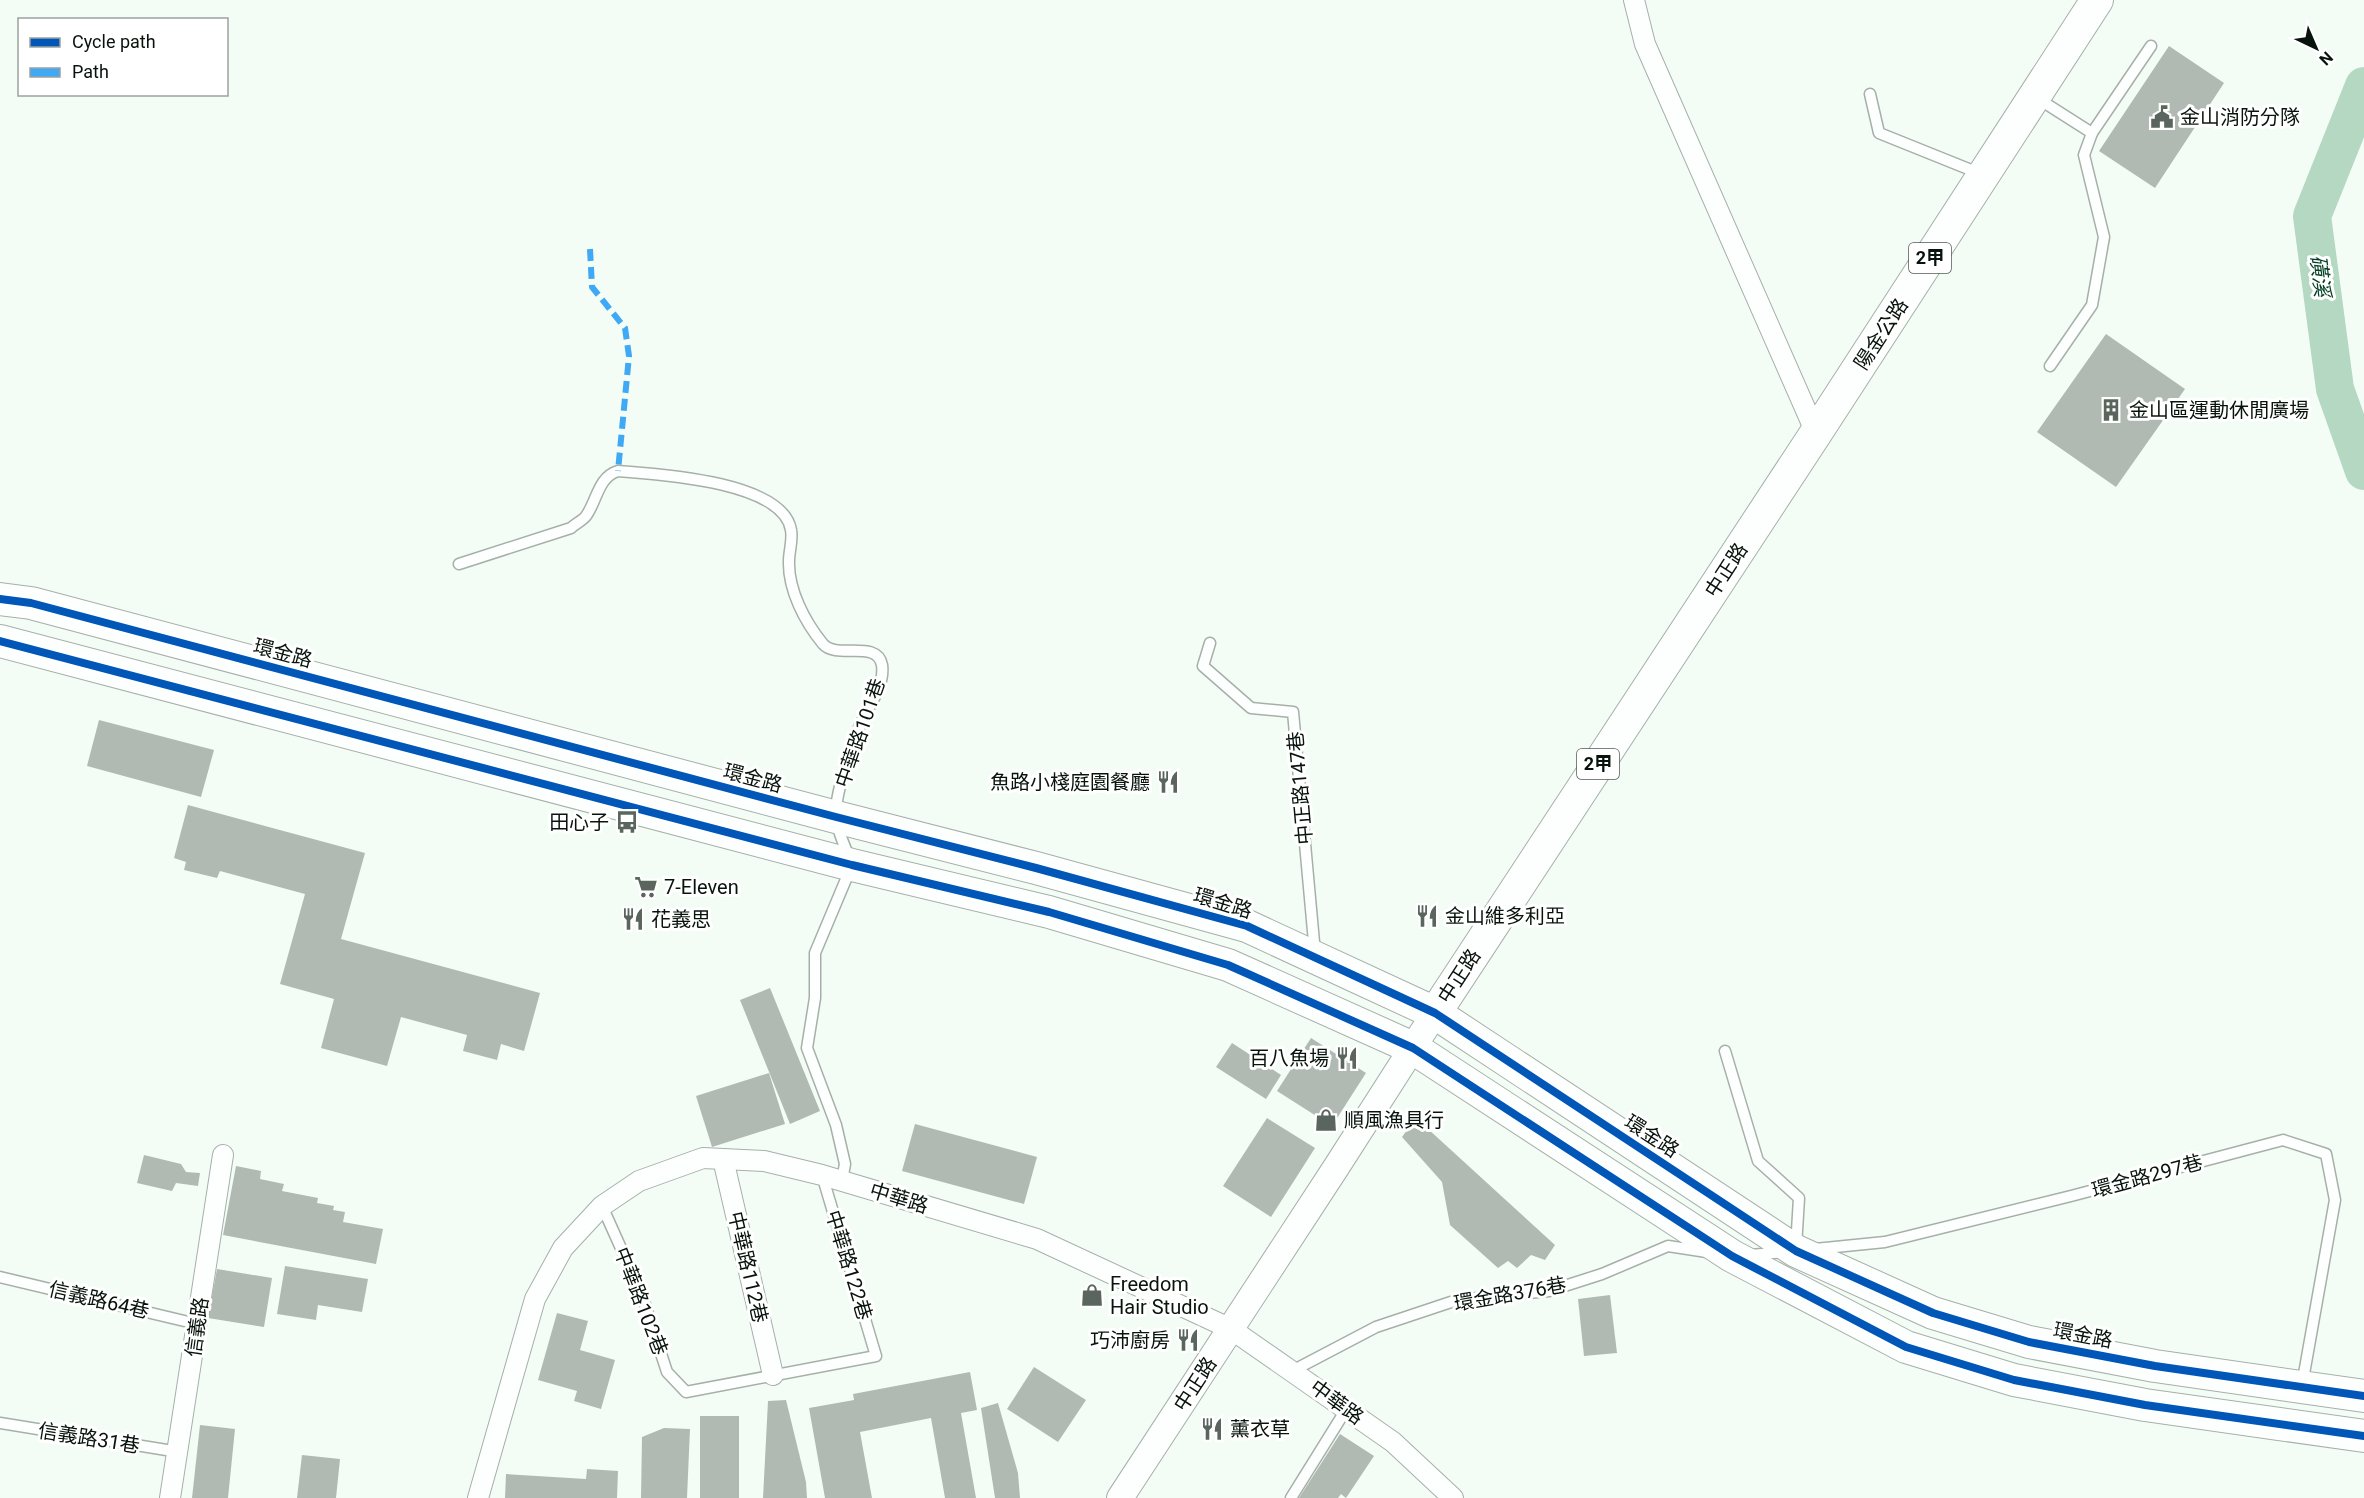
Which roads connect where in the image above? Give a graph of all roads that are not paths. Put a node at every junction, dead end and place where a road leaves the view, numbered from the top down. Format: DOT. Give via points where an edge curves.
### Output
graph roads {
  1 [pos="1634,0"];
  2 [pos="2097,0"];
  3 [pos="2151,46"];
  4 [pos="1870,94"];
  5 [pos="2035,97"];
  6 [pos="2092,133"];
  7 [pos="1984,175"];
  8 [pos="2050,366"];
  9 [pos="1816,433"];
  10 [pos="1762,516"];
  11 [pos="459,564"];
  12 [pos="0,599"];
  13 [pos="0,641"];
  14 [pos="1210,643"];
  15 [pos="836,817"];
  16 [pos="852,865"];
  17 [pos="1316,957"];
  18 [pos="1435,1013"];
  19 [pos="1413,1048"];
  20 [pos="1725,1051"];
  21 [pos="223,1155"];
  22 [pos="723,1159"];
  23 [pos="822,1175"];
  24 [pos="842,1180"];
  25 [pos="602,1206"];
  26 [pos="1796,1251"];
  27 [pos="1732,1256"];
  28 [pos="0,1277"];
  29 [pos="197,1324"];
  30 [pos="1231,1329"];
  31 [pos="1294,1370"];
  32 [pos="773,1375"];
  33 [pos="2302,1387"];
  34 [pos="2364,1396"];
  35 [pos="1347,1408"];
  36 [pos="0,1423"];
  37 [pos="2364,1436"];
  38 [pos="179,1452"];
  39 [pos="170,1498"];
  40 [pos="478,1498"];
  41 [pos="1120,1498"];
  42 [pos="1291,1498"];
  43 [pos="1453,1498"];
  1 -- 9 [label="street" via="1644,44"];
  2 -- 5 [label="main road, 陽金公路 / 2甲"];
  3 -- 6 [label="lane"];
  4 -- 7 [label="lane" via="1879,133"];
  5 -- 6 [label="lane"];
  5 -- 7 [label="main road, 陽金公路 / 2甲"];
  6 -- 8 [label="lane" via="2084,155 2104,237 2092,305"];
  7 -- 9 [label="main road, 陽金公路 / 2甲"];
  9 -- 10 [label="main road, 陽金公路 / 2甲"];
  10 -- 18 [label="main road, 中正路 / 2甲"];
  11 -- 15 [label="lane, 中華路101巷" via="571,528 585,517 610,474 618,471 679,476 768,500 791,527 790,580 808,624 825,646 837,651 865,650 882,664 882,676 842,778"];
  12 -- 15 [label="main road, 環金路" via="31,603"];
  13 -- 16 [label="main road"];
  14 -- 17 [label="lane, 中正路147巷" via="1203,666 1251,708 1293,712"];
  15 -- 16 [label="lane, 中華路101巷"];
  15 -- 17 [label="main road, 環金路" via="1247,926"];
  16 -- 19 [label="main road" via="1049,912 1227,965"];
  16 -- 24 [label="lane" via="815,953 815,998 807,1048 836,1125 845,1164"];
  17 -- 18 [label="main road, 環金路"];
  18 -- 19 [label="street, 中正路"];
  18 -- 26 [label="main road, 環金路"];
  19 -- 27 [label="main road"];
  19 -- 30 [label="street, 中正路"];
  20 -- 26 [label="lane" via="1758,1161 1799,1198"];
  21 -- 29 [label="street, 信義路"];
  22 -- 23 [label="street, 中華路" via="764,1161"];
  22 -- 25 [label="street, 中華路" via="703,1158 639,1181"];
  22 -- 32 [label="street, 中華路112巷"];
  23 -- 24 [label="street, 中華路"];
  23 -- 32 [label="lane, 中華路122巷" via="876,1356"];
  24 -- 30 [label="street, 中華路" via="1037,1239"];
  25 -- 32 [label="lane, 中華路102巷" via="642,1294 667,1372 686,1392"];
  25 -- 40 [label="street, 中華路" via="563,1248 535,1299"];
  26 -- 27 [label="lane, 環金路297巷"];
  26 -- 33 [label="main road, 環金路" via="1933,1313 2029,1342 2155,1366"];
  26 -- 33 [label="lane, 環金路297巷" via="1885,1242 2283,1140 2326,1154 2335,1200"];
  27 -- 31 [label="lane, 環金路376巷" via="1668,1246 1549,1291 1457,1300 1376,1327"];
  27 -- 37 [label="main road" via="1906,1347 2014,1380 2145,1406"];
  28 -- 29 [label="lane, 信義路64巷"];
  29 -- 38 [label="street, 信義路"];
  30 -- 31 [label="street, 中華路"];
  30 -- 41 [label="street, 中正路"];
  31 -- 35 [label="street, 中華路"];
  33 -- 34 [label="main road, 環金路"];
  35 -- 42 [label="lane"];
  35 -- 43 [label="street, 中華路" via="1393,1442"];
  36 -- 38 [label="lane, 信義路31巷"];
  38 -- 39 [label="street, 信義路"];
}
